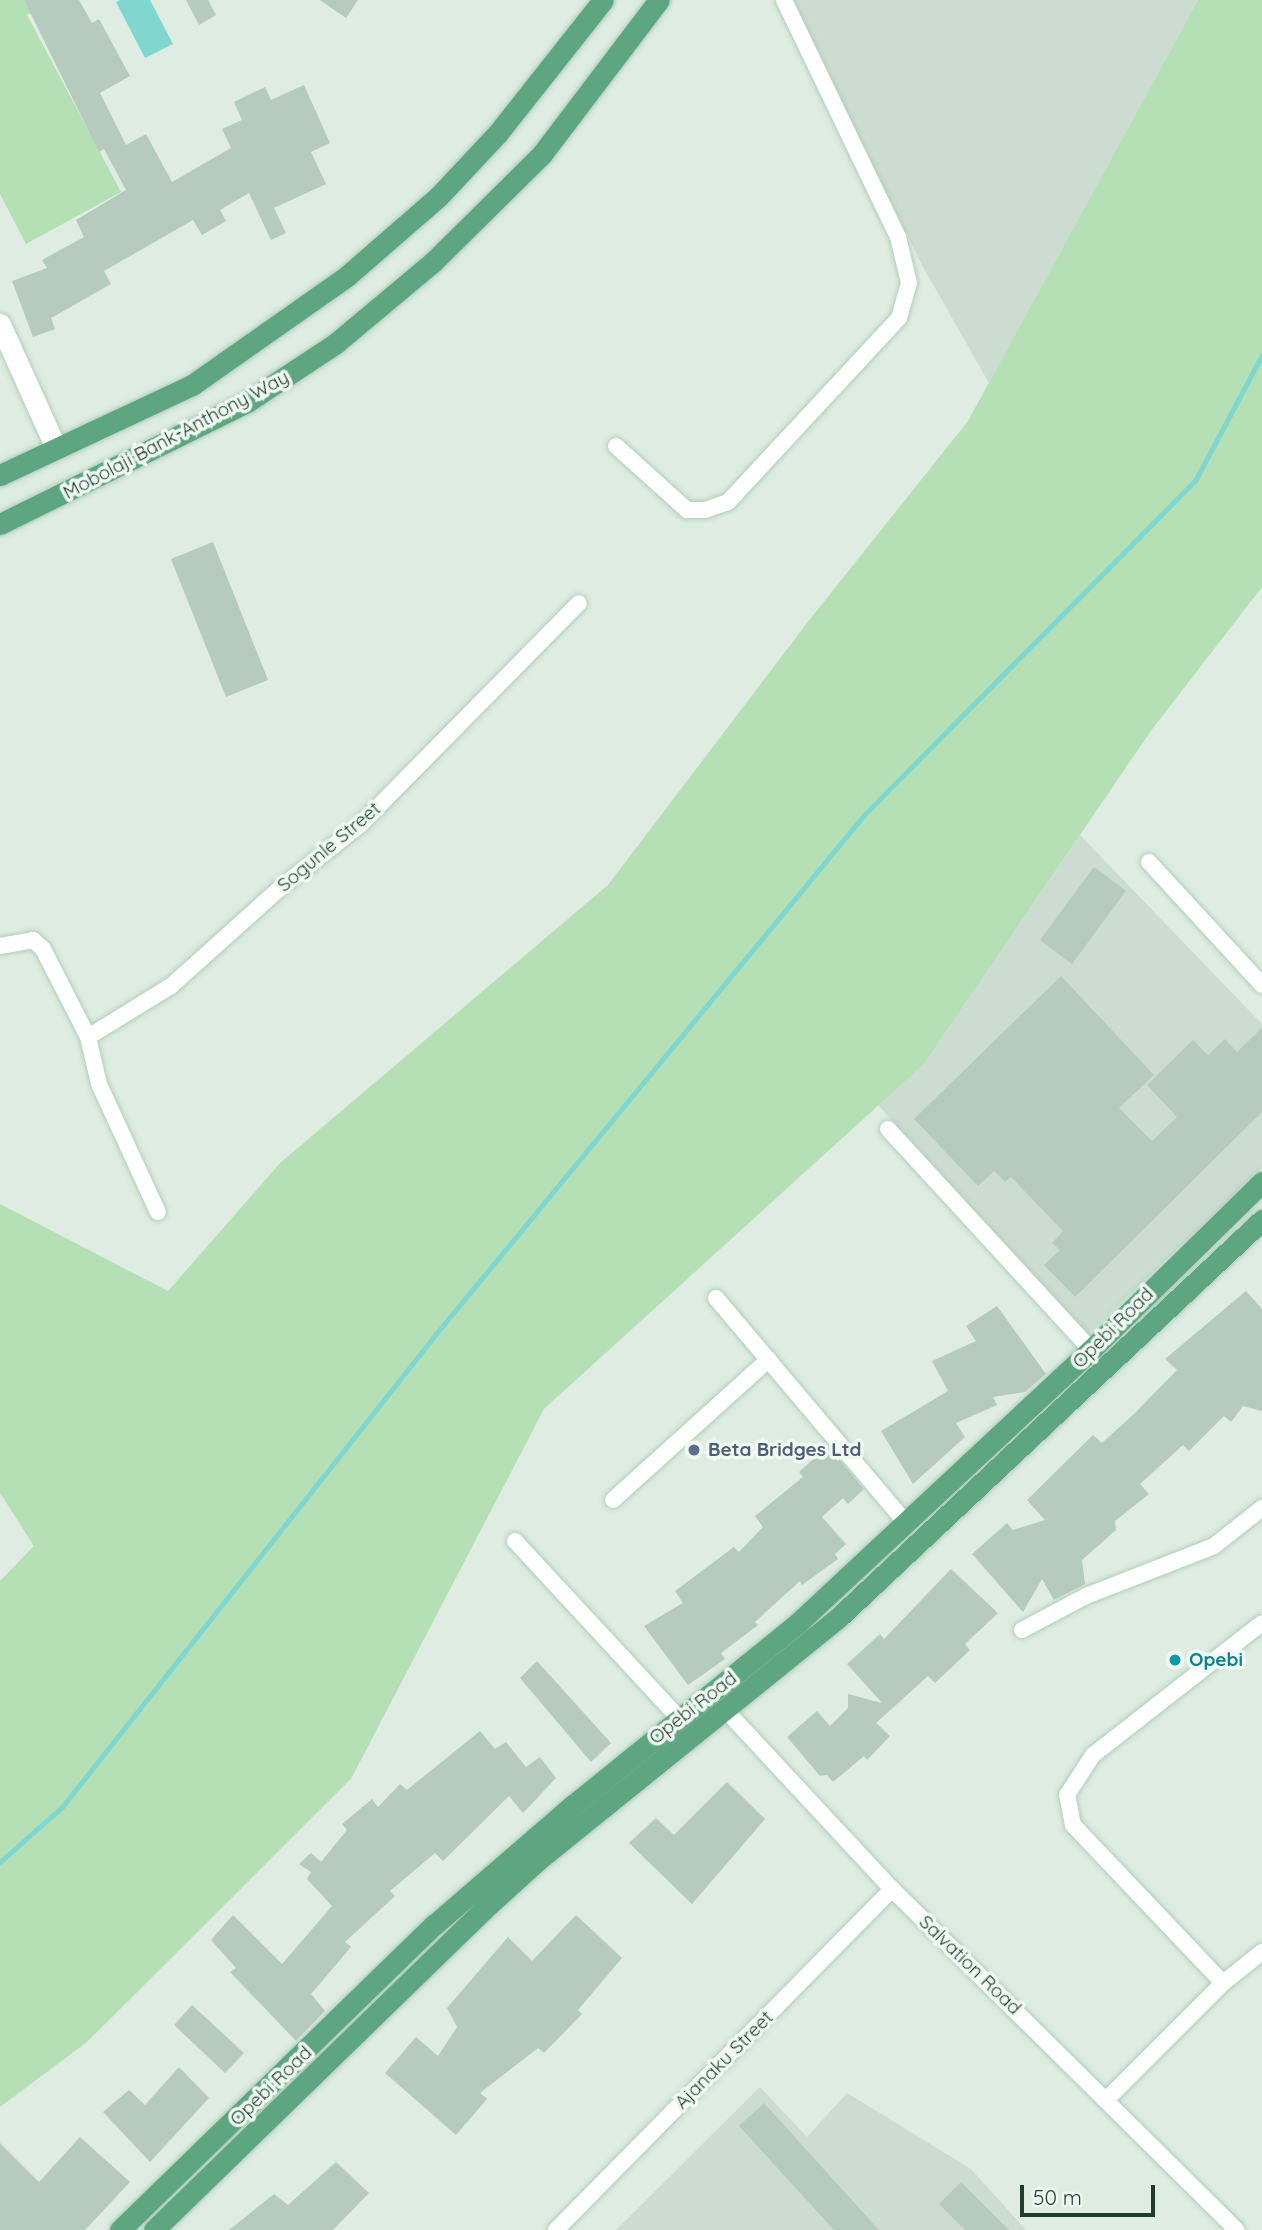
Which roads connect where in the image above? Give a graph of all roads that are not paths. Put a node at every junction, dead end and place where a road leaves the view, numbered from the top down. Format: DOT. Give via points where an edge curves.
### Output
graph roads {
  1 [pos="603,0"];
  2 [pos="659,0"];
  3 [pos="784,0"];
  4 [pos="0,324"];
  5 [pos="616,446"];
  6 [pos="57,448"];
  7 [pos="0,475"];
  8 [pos="0,524"];
  9 [pos="579,603"];
  10 [pos="1149,862"];
  11 [pos="0,946"];
  12 [pos="1262,985"];
  13 [pos="88,1037"];
  14 [pos="888,1129"];
  15 [pos="1262,1182"];
  16 [pos="158,1212"];
  17 [pos="1262,1220"];
  18 [pos="716,1298"];
  19 [pos="1091,1350"];
  20 [pos="769,1359"];
  21 [pos="613,1500"];
  22 [pos="1262,1508"];
  23 [pos="906,1524"];
  24 [pos="515,1541"];
  25 [pos="1262,1623"];
  26 [pos="1022,1630"];
  27 [pos="712,1692"];
  28 [pos="724,1710"];
  29 [pos="679,1718"];
  30 [pos="892,1889"];
  31 [pos="1262,1952"];
  32 [pos="1223,1983"];
  33 [pos="1108,2098"];
  34 [pos="120,2230"];
  35 [pos="154,2230"];
  36 [pos="556,2230"];
  37 [pos="1237,2230"];
  1 -- 6 [label="main road, Mobolaji Bank-Anthony Way" via="498,133 376,253 192,385"];
  2 -- 8 [label="main road, Mobolaji Bank-Anthony Way" via="542,154 433,262 336,343 247,402"];
  3 -- 5 [label="street" via="898,237 909,283 899,318 728,502 687,510"];
  4 -- 6 [label="street"];
  6 -- 7 [label="main road, Mobolaji Bank-Anthony Way"];
  9 -- 13 [label="street, Sogunle Street" via="361,824 279,889 171,986"];
  10 -- 12 [label="street"];
  11 -- 13 [label="street" via="33,940 43,949"];
  13 -- 16 [label="street" via="99,1084"];
  14 -- 19 [label="street"];
  15 -- 19 [label="main road, Opebi Road"];
  17 -- 28 [label="main road, Opebi Road" via="838,1618"];
  18 -- 20 [label="street"];
  19 -- 23 [label="main road, Opebi Road"];
  20 -- 21 [label="street"];
  20 -- 23 [label="street"];
  22 -- 26 [label="street" via="1214,1546 1086,1596"];
  23 -- 27 [label="main road, Opebi Road" via="799,1622"];
  24 -- 29 [label="street"];
  25 -- 32 [label="street" via="1093,1755 1067,1795 1073,1825"];
  27 -- 28 [label="street, Salvation Road"];
  27 -- 29 [label="main road, Opebi Road"];
  28 -- 30 [label="street, Salvation Road"];
  28 -- 35 [label="main road, Opebi Road" via="501,1893 226,2155"];
  29 -- 34 [label="main road, Opebi Road" via="434,1925"];
  30 -- 33 [label="street, Salvation Road"];
  30 -- 36 [label="street, Ajanaku Street"];
  31 -- 32 [label="street"];
  32 -- 33 [label="street"];
  33 -- 37 [label="street, Salvation Road"];
}
